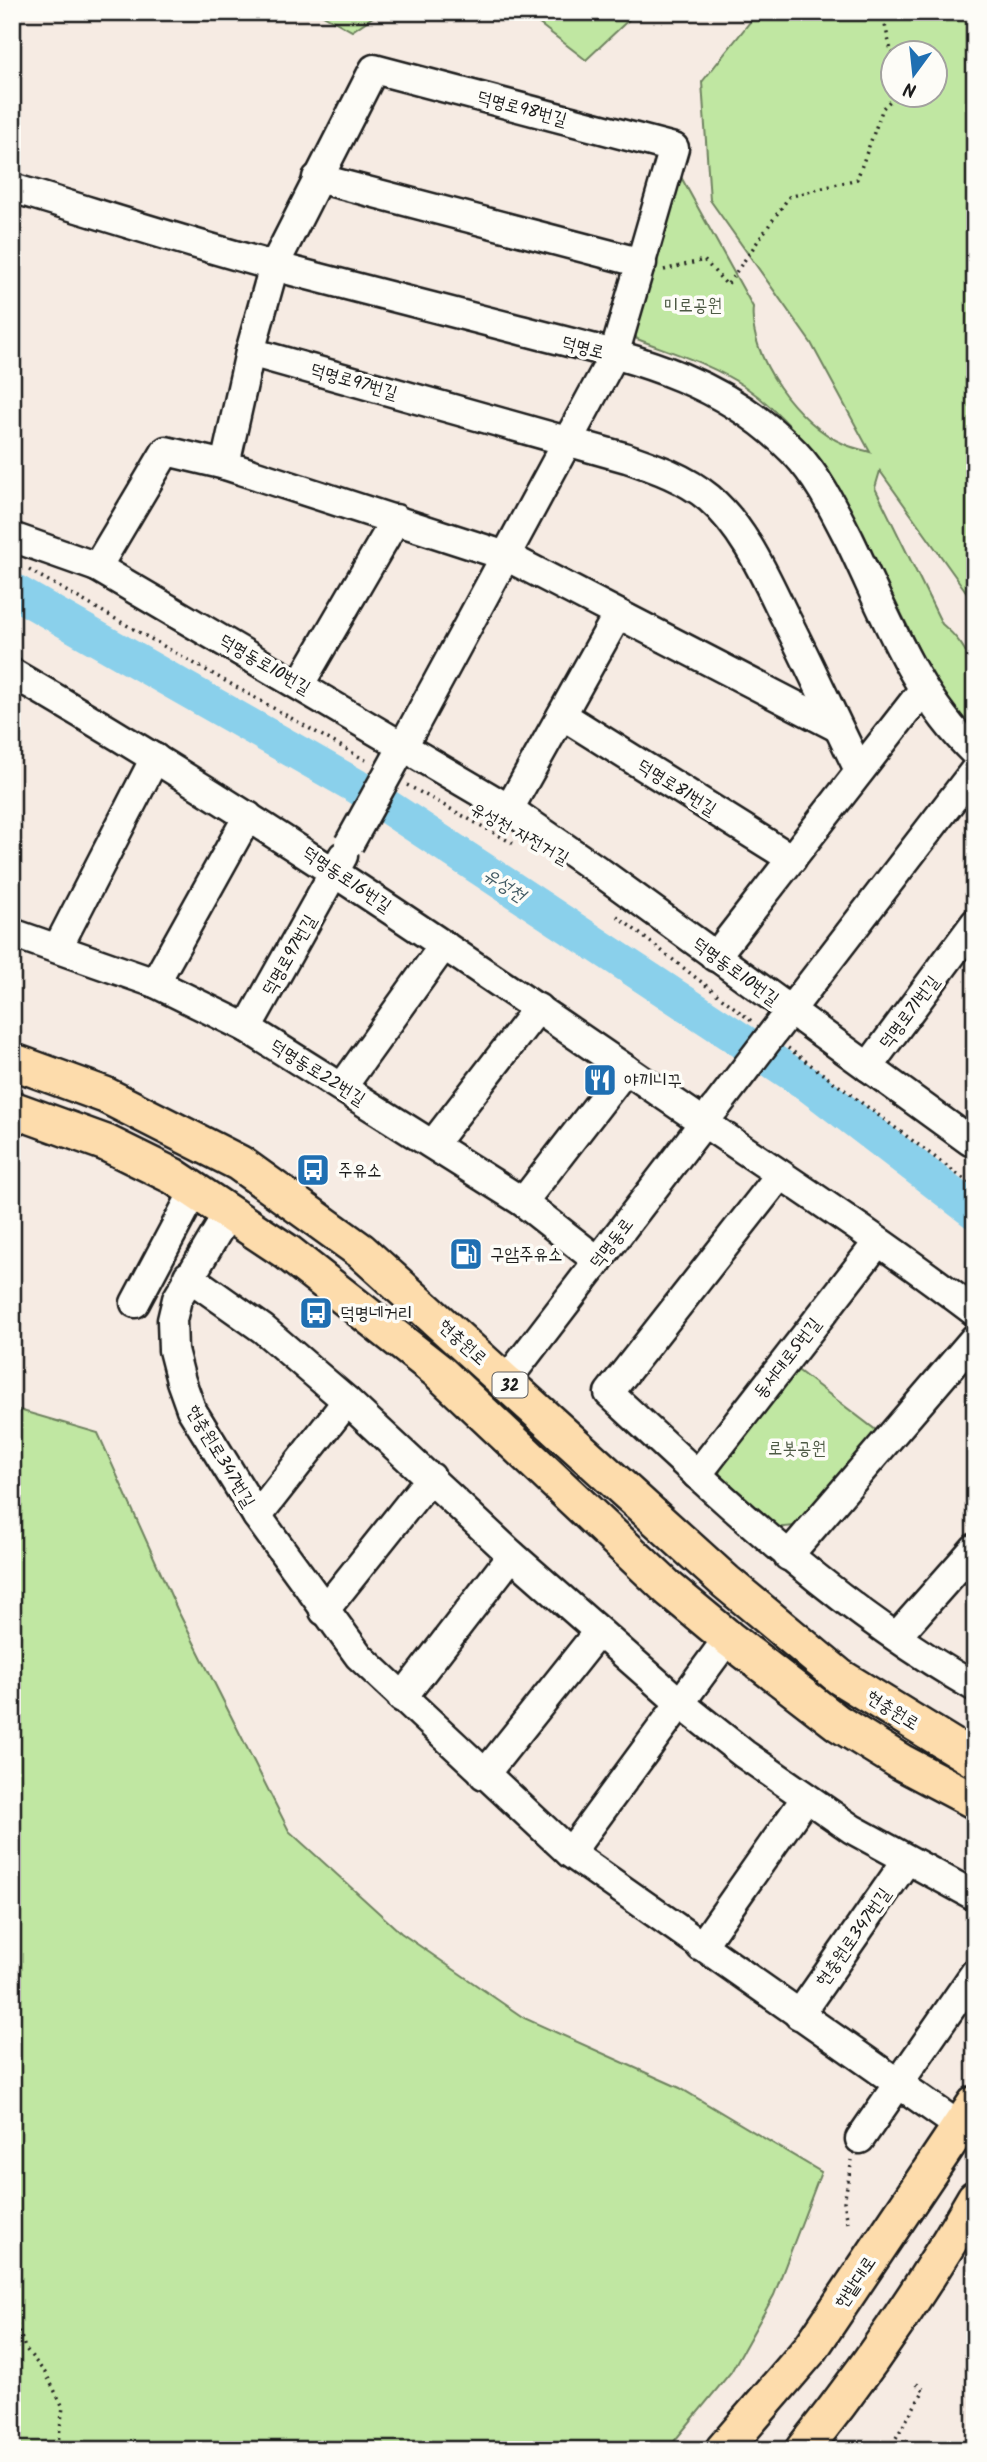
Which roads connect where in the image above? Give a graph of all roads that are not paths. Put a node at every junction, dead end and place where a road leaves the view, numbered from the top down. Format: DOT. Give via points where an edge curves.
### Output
graph roads {
  1 [pos="317,178"];
  2 [pos="12,188"];
  3 [pos="642,263"];
  4 [pos="274,266"];
  5 [pos="250,352"];
  6 [pos="614,355"];
  7 [pos="569,442"];
  8 [pos="225,465"];
  9 [pos="396,519"];
  10 [pos="12,537"];
  11 [pos="506,556"];
  12 [pos="97,567"];
  13 [pos="618,614"];
  14 [pos="12,673"];
  15 [pos="300,684"];
  16 [pos="923,690"];
  17 [pos="562,715"];
  18 [pos="838,727"];
  19 [pos="975,753"];
  20 [pos="155,758"];
  21 [pos="393,762"];
  22 [pos="859,770"];
  23 [pos="975,770"];
  24 [pos="509,809"];
  25 [pos="248,816"];
  26 [pos="792,859"];
  27 [pos="336,871"];
  28 [pos="975,923"];
  29 [pos="12,933"];
  30 [pos="444,945"];
  31 [pos="58,947"];
  32 [pos="715,957"];
  33 [pos="155,983"];
  34 [pos="538,1008"];
  35 [pos="781,1027"];
  36 [pos="247,1028"];
  37 [pos="12,1061"];
  38 [pos="868,1067"];
  39 [pos="626,1069"];
  40 [pos="343,1086"];
  41 [pos="12,1109"];
  42 [pos="711,1115"];
  43 [pos="975,1134"];
  44 [pos="433,1144"];
  45 [pos="780,1175"];
  46 [pos="195,1190"];
  47 [pos="523,1202"];
  48 [pos="229,1212"];
  49 [pos="878,1242"];
  50 [pos="598,1261"];
  51 [pos="188,1276"];
  52 [pos="135,1303"];
  53 [pos="975,1312"];
  54 [pos="975,1338"];
  55 [pos="506,1381"];
  56 [pos="347,1401"];
  57 [pos="696,1475"];
  58 [pos="431,1477"];
  59 [pos="257,1516"];
  60 [pos="975,1549"];
  61 [pos="512,1555"];
  62 [pos="788,1556"];
  63 [pos="324,1611"];
  64 [pos="598,1632"];
  65 [pos="897,1636"];
  66 [pos="728,1638"];
  67 [pos="975,1686"];
  68 [pos="402,1698"];
  69 [pos="680,1703"];
  70 [pos="975,1760"];
  71 [pos="484,1775"];
  72 [pos="804,1799"];
  73 [pos="973,1802"];
  74 [pos="570,1853"];
  75 [pos="907,1860"];
  76 [pos="975,1896"];
  77 [pos="701,1947"];
  78 [pos="975,1973"];
  79 [pos="799,2015"];
  80 [pos="899,2086"];
  81 [pos="967,2115"];
  82 [pos="860,2139"];
  83 [pos="975,2199"];
  84 [pos="723,2450"];
  85 [pos="803,2450"];
  1 -- 3 [label="street"];
  1 -- 3 [label="street, 덕명로98번길" via="374,69 387,72 674,148"];
  1 -- 4 [label="street, 덕명로98번길"];
  2 -- 4 [label="street, 덕명로"];
  3 -- 6 [label="street, 덕명로98번길"];
  4 -- 5 [label="street, 덕명로98번길"];
  4 -- 6 [label="street, 덕명로"];
  5 -- 7 [label="street, 덕명로97번길"];
  5 -- 8 [label="street"];
  6 -- 7 [label="street"];
  6 -- 16 [label="street, 덕명로" via="687,377 725,396 767,425 799,457 831,504"];
  7 -- 11 [label="street"];
  7 -- 18 [label="street, 덕명로97번길" via="663,470 709,499 743,538 764,574"];
  8 -- 9 [label="street"];
  8 -- 12 [label="street" via="166,452"];
  9 -- 11 [label="street"];
  9 -- 15 [label="street"];
  10 -- 12 [label="street, 덕명동로10번길"];
  11 -- 13 [label="street"];
  11 -- 21 [label="street"];
  12 -- 15 [label="street, 덕명동로10번길"];
  13 -- 17 [label="street"];
  13 -- 18 [label="street"];
  14 -- 20 [label="street, 덕명동로16번길"];
  15 -- 21 [label="street, 덕명동로10번길"];
  16 -- 19 [label="street, 덕명로"];
  16 -- 22 [label="street"];
  17 -- 24 [label="street"];
  17 -- 26 [label="street, 덕명로81번길"];
  18 -- 22 [label="street, 덕명로97번길"];
  20 -- 25 [label="street, 덕명동로16번길"];
  20 -- 31 [label="street"];
  21 -- 24 [label="street, 덕명동로10번길"];
  21 -- 27 [label="street, 덕명로97번길, bridge"];
  22 -- 26 [label="street"];
  23 -- 35 [label="street"];
  24 -- 32 [label="street, 덕명동로10번길"];
  25 -- 27 [label="street, 덕명동로16번길"];
  25 -- 33 [label="street"];
  26 -- 32 [label="street"];
  27 -- 30 [label="street, 덕명동로16번길"];
  27 -- 36 [label="street, 덕명로97번길"];
  28 -- 38 [label="street, 덕명로71번길"];
  29 -- 31 [label="street, 덕명동로22번길"];
  30 -- 34 [label="street, 덕명동로16번길"];
  30 -- 40 [label="street"];
  31 -- 33 [label="street, 덕명동로22번길"];
  32 -- 35 [label="street, 덕명동로10번길"];
  33 -- 36 [label="street, 덕명동로22번길"];
  34 -- 39 [label="street, 덕명동로16번길"];
  34 -- 44 [label="street"];
  35 -- 38 [label="street, 덕명로71번길"];
  35 -- 42 [label="street, 덕명동로, bridge"];
  36 -- 40 [label="street, 덕명동로22번길"];
  37 -- 55 [label="main road, 현충원로 / 32" via="105,1095 239,1163 361,1251"];
  38 -- 43 [label="street, 덕명로71번길" via="970,1141"];
  39 -- 42 [label="street, 덕명동로16번길"];
  39 -- 47 [label="street"];
  40 -- 44 [label="street, 덕명동로22번길"];
  41 -- 46 [label="main road, 32" via="106,1143"];
  42 -- 45 [label="street"];
  42 -- 50 [label="street, 덕명동로"];
  44 -- 47 [label="street, 덕명동로22번길"];
  45 -- 49 [label="street"];
  45 -- 57 [label="street" via="609,1393"];
  46 -- 48 [label="main road, 32"];
  46 -- 52 [label="street"];
  47 -- 50 [label="street, 덕명동로22번길"];
  48 -- 51 [label="street, 현충원로347번길"];
  48 -- 66 [label="main road, 32" via="438,1371"];
  49 -- 53 [label="street"];
  49 -- 57 [label="street, 동서대로5번길"];
  50 -- 55 [label="street, 덕명동로"];
  51 -- 56 [label="street" via="263,1329"];
  51 -- 59 [label="street, 현충원로347번길" via="172,1320 181,1381 191,1409"];
  54 -- 62 [label="street"];
  55 -- 70 [label="main road, 현충원로 / 32" via="726,1582 840,1677"];
  56 -- 58 [label="street"];
  56 -- 59 [label="street"];
  57 -- 62 [label="street"];
  58 -- 61 [label="street"];
  58 -- 63 [label="street"];
  59 -- 63 [label="street, 현충원로347번길"];
  60 -- 65 [label="street"];
  61 -- 64 [label="street"];
  61 -- 68 [label="street"];
  62 -- 65 [label="street"];
  63 -- 68 [label="street, 현충원로347번길" via="359,1656"];
  64 -- 69 [label="street"];
  64 -- 71 [label="street"];
  65 -- 67 [label="street"];
  66 -- 69 [label="street"];
  66 -- 73 [label="main road" via="838,1723"];
  68 -- 71 [label="street, 현충원로347번길"];
  69 -- 72 [label="street"];
  69 -- 74 [label="street"];
  71 -- 74 [label="street, 현충원로347번길"];
  72 -- 75 [label="street"];
  72 -- 77 [label="street"];
  74 -- 77 [label="street, 현충원로347번길"];
  75 -- 76 [label="street"];
  75 -- 79 [label="street, 현충원로347번길"];
  77 -- 79 [label="street, 현충원로347번길"];
  78 -- 80 [label="street"];
  79 -- 80 [label="street, 현충원로347번길"];
  80 -- 81 [label="street, 현충원로347번길"];
  80 -- 82 [label="street"];
  81 -- 84 [label="main road, 한밭대로" via="811,2348"];
  83 -- 85 [label="main road" via="911,2305"];
}
